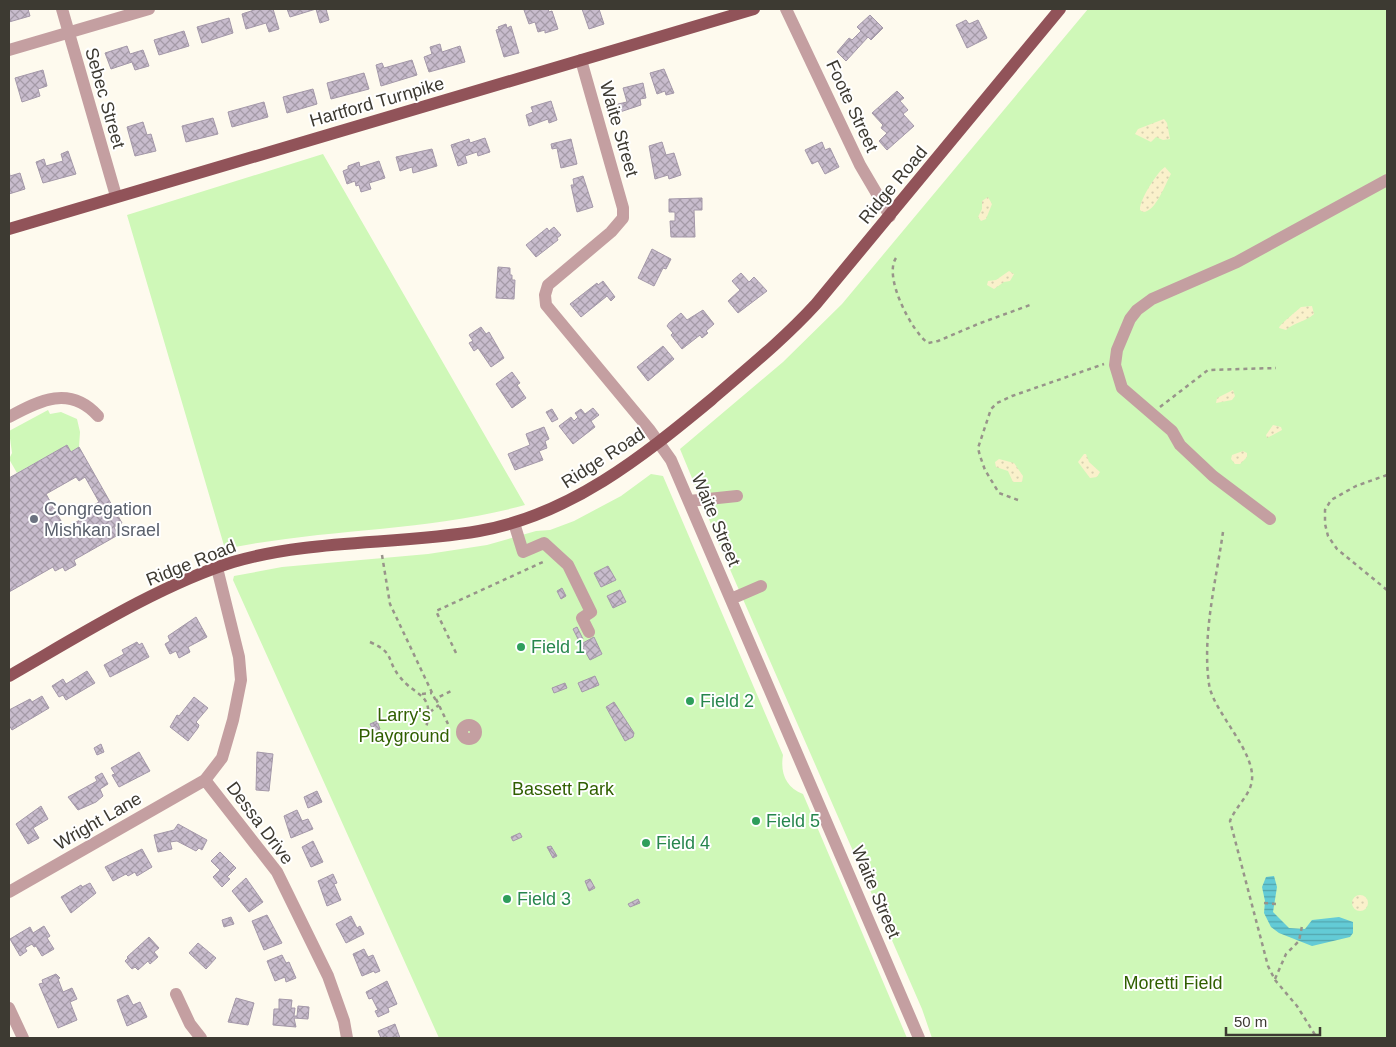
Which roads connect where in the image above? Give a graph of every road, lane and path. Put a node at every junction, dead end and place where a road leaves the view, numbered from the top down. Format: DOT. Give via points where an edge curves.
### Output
graph roads {
  1 [pos="62,9"];
  2 [pos="149,9"];
  3 [pos="754,9"];
  4 [pos="786,9"];
  5 [pos="1060,9"];
  6 [pos="69,32"];
  7 [pos="9,50"];
  8 [pos="581,60"];
  9 [pos="1387,180"];
  10 [pos="116,196"];
  11 [pos="890,216"];
  12 [pos="9,229"];
  13 [pos="896,258"];
  14 [pos="1030,305"];
  15 [pos="1116,356"];
  16 [pos="1276,368"];
  17 [pos="98,416"];
  18 [pos="9,418"];
  19 [pos="1162,424"];
  20 [pos="659,443"];
  21 [pos="1387,475"];
  22 [pos="737,496"];
  23 [pos="1018,500"];
  24 [pos="689,501"];
  25 [pos="1270,519"];
  26 [pos="514,523"];
  27 [pos="1223,532"];
  28 [pos="558,554"];
  29 [pos="382,556"];
  30 [pos="217,568"];
  31 [pos="761,586"];
  32 [pos="1387,590"];
  33 [pos="731,599"];
  34 [pos="589,632"];
  35 [pos="370,642"];
  36 [pos="456,653"];
  37 [pos="9,676"];
  38 [pos="453,690"];
  39 [pos="432,693"];
  40 [pos="422,694"];
  41 [pos="436,698"];
  42 [pos="439,705"];
  43 [pos="430,712"];
  44 [pos="448,724"];
  45 [pos="426,728"];
  46 [pos="205,780"];
  47 [pos="9,892"];
  48 [pos="1264,903"];
  49 [pos="1276,904"];
  50 [pos="1302,926"];
  51 [pos="1275,980"];
  52 [pos="176,994"];
  53 [pos="9,1008"];
  54 [pos="23,1038"];
  55 [pos="201,1038"];
  56 [pos="347,1038"];
  57 [pos="918,1038"];
  58 [pos="1317,1038"];
  1 -- 6 [label="street, Sebec Street"];
  2 -- 6 [label="street"];
  3 -- 8 [label="main road, Hartford Turnpike"];
  4 -- 11 [label="street, Foote Street" via="860,165"];
  5 -- 11 [label="main road, Ridge Road"];
  6 -- 7 [label="street"];
  6 -- 10 [label="street, Sebec Street"];
  8 -- 10 [label="main road, Hartford Turnpike"];
  8 -- 20 [label="street, Waite Street" via="623,208 623,218 548,285 546,305"];
  9 -- 15 [label="street" via="1237,262 1152,300 1130,319"];
  10 -- 12 [label="main road, Hartford Turnpike"];
  11 -- 20 [label="main road, Ridge Road" via="802,319"];
  13 -- 14 [label="path" via="892,274 896,291 921,338 928,343 938,342"];
  15 -- 19 [label="street" via="1117,377 1122,388"];
  15 -- 23 [label="path" via="1106,363 1012,396 991,409 978,448 980,456 999,492"];
  16 -- 19 [label="path" via="1208,370 1159,408"];
  17 -- 18 [label="street" via="88,405 75,399 58,398 30,405"];
  19 -- 25 [label="street" via="1172,431 1180,445 1200,465"];
  20 -- 24 [label="street, Waite Street" via="671,460"];
  20 -- 26 [label="main road, Ridge Road" via="588,491"];
  21 -- 32 [label="path" via="1356,486 1332,500 1325,510 1325,524 1337,549"];
  22 -- 24 [label="street"];
  24 -- 33 [label="street, Waite Street"];
  26 -- 28 [label="street" via="523,552 544,543"];
  26 -- 30 [label="main road, Ridge Road" via="448,536 270,554"];
  27 -- 51 [label="path" via="1208,639 1209,685 1212,696 1237,737 1252,775 1251,784 1230,821 1268,966"];
  28 -- 34 [label="street" via="568,565 591,612 582,618"];
  28 -- 36 [label="path" via="436,611"];
  29 -- 39 [label="path" via="390,604"];
  30 -- 37 [label="main road, Ridge Road" via="184,581"];
  30 -- 46 [label="street, Dessa Drive" via="239,658 240,680 222,758"];
  31 -- 33 [label="street"];
  33 -- 57 [label="street, Waite Street"];
  35 -- 40 [label="path" via="387,652 408,687"];
  38 -- 41 [label="path"];
  39 -- 40 [label="path"];
  39 -- 41 [label="path"];
  40 -- 43 [label="path"];
  41 -- 42 [label="path"];
  42 -- 43 [label="path"];
  42 -- 44 [label="path"];
  43 -- 45 [label="path"];
  46 -- 47 [label="street, Wright Lane"];
  46 -- 56 [label="street, Dessa Drive" via="277,872 328,976"];
  48 -- 49 [label="path"];
  50 -- 51 [label="path" via="1299,941 1286,954"];
  51 -- 58 [label="path" via="1298,1006"];
  52 -- 55 [label="street" via="190,1024"];
  53 -- 54 [label="street"];
}
